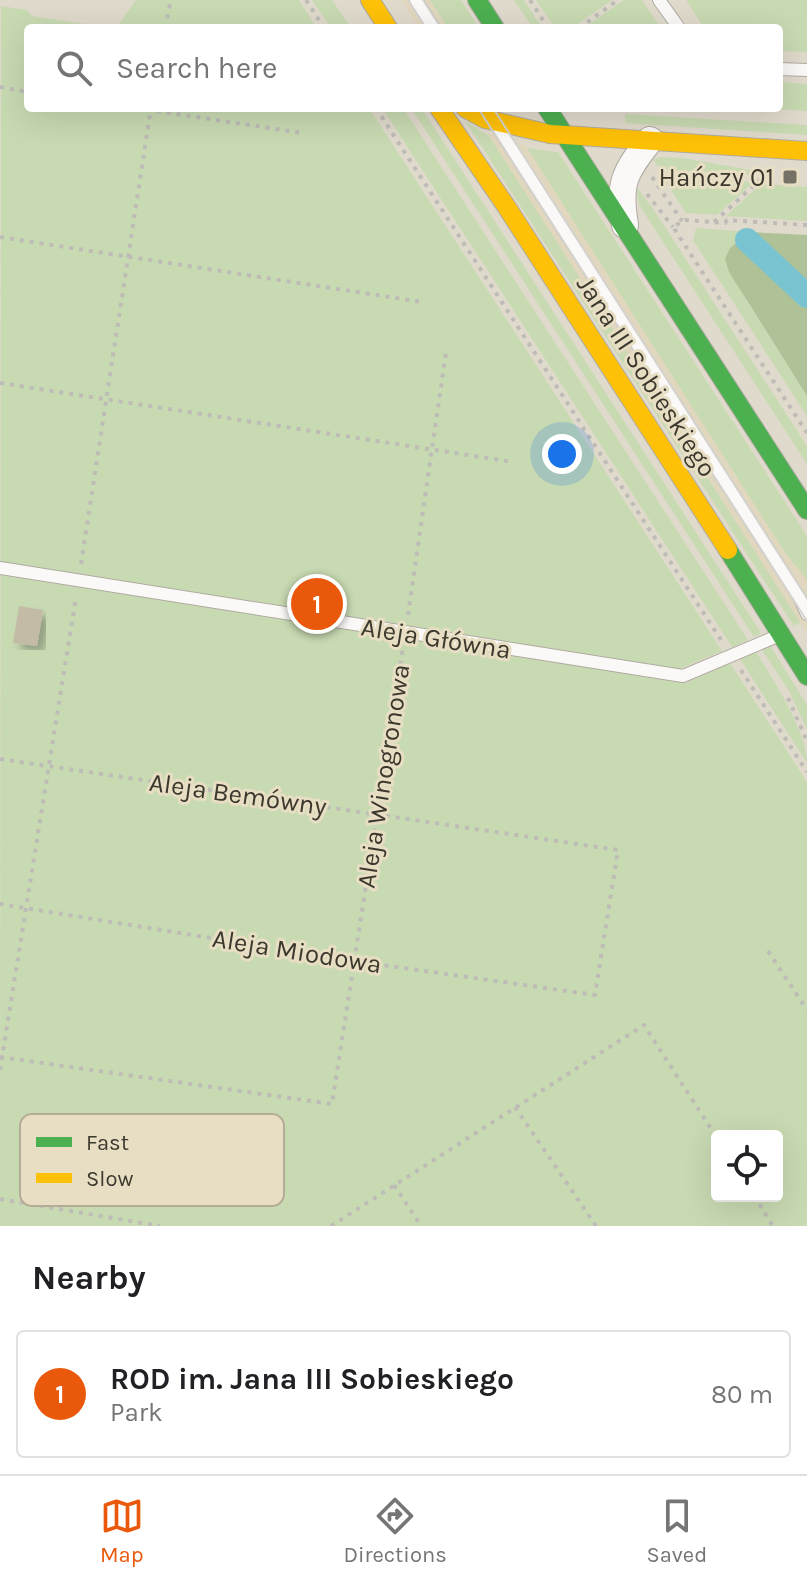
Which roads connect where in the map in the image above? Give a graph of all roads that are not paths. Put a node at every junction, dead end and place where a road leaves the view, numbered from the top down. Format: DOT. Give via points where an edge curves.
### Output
graph roads {
  1 [pos="370,0"];
  2 [pos="416,0"];
  3 [pos="477,0"];
  4 [pos="659,0"];
  5 [pos="385,24"];
  6 [pos="431,24"];
  7 [pos="492,24"];
  8 [pos="676,24"];
  9 [pos="783,69"];
  10 [pos="807,70"];
  11 [pos="442,112"];
  12 [pos="550,112"];
  13 [pos="490,115"];
  14 [pos="564,135"];
  15 [pos="650,140"];
  16 [pos="807,151"];
  17 [pos="627,232"];
  18 [pos="807,510"];
  19 [pos="0,568"];
  20 [pos="803,601"];
  21 [pos="807,614"];
  22 [pos="782,633"];
  23 [pos="807,676"];
  1 -- 5 [label="main road"];
  2 -- 6 [label="lane"];
  3 -- 7 [label="main road"];
  4 -- 8 [label="lane"];
  9 -- 10 [label="lane"];
  11 -- 22 [label="main road, Jana III Sobieskiego"];
  12 -- 14 [label="main road"];
  13 -- 14 [label="main road"];
  13 -- 20 [label="lane"];
  14 -- 15 [label="main road"];
  14 -- 17 [label="main road"];
  15 -- 16 [label="main road"];
  15 -- 17 [label="street" via="623,180"];
  17 -- 18 [label="main road"];
  19 -- 22 [label="lane, Aleja Główna" via="683,676"];
  20 -- 21 [label="lane"];
  22 -- 23 [label="main road, Jana III Sobieskiego"];
}
